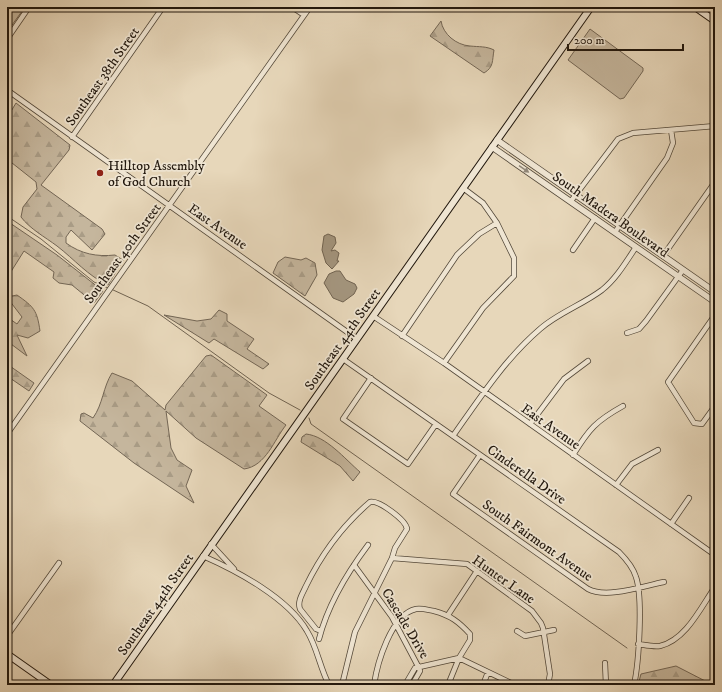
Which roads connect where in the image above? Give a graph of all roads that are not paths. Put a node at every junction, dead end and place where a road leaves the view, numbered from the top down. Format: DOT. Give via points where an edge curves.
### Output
graph roads {
  1 [pos="29,7"];
  2 [pos="163,7"];
  3 [pos="292,7"];
  4 [pos="310,7"];
  5 [pos="591,7"];
  6 [pos="696,7"];
  7 [pos="304,15"];
  8 [pos="715,21"];
  9 [pos="7,38"];
  10 [pos="7,90"];
  11 [pos="715,126"];
  12 [pos="671,130"];
  13 [pos="72,137"];
  14 [pos="497,140"];
  15 [pos="492,147"];
  16 [pos="715,182"];
  17 [pos="463,188"];
  18 [pos="576,195"];
  19 [pos="571,201"];
  20 [pos="169,205"];
  21 [pos="595,218"];
  22 [pos="497,222"];
  23 [pos="619,225"];
  24 [pos="615,232"];
  25 [pos="636,247"];
  26 [pos="573,250"];
  27 [pos="663,256"];
  28 [pos="683,270"];
  29 [pos="678,276"];
  30 [pos="715,292"];
  31 [pos="715,302"];
  32 [pos="715,315"];
  33 [pos="373,316"];
  34 [pos="627,333"];
  35 [pos="402,336"];
  36 [pos="357,339"];
  37 [pos="343,359"];
  38 [pos="588,361"];
  39 [pos="444,363"];
  40 [pos="371,378"];
  41 [pos="484,392"];
  42 [pos="623,406"];
  43 [pos="715,406"];
  44 [pos="436,424"];
  45 [pos="530,424"];
  46 [pos="7,434"];
  47 [pos="453,436"];
  48 [pos="658,450"];
  49 [pos="480,455"];
  50 [pos="573,455"];
  51 [pos="616,485"];
  52 [pos="689,498"];
  53 [pos="671,524"];
  54 [pos="211,544"];
  55 [pos="368,545"];
  56 [pos="715,555"];
  57 [pos="203,556"];
  58 [pos="392,558"];
  59 [pos="59,563"];
  60 [pos="354,565"];
  61 [pos="235,570"];
  62 [pos="477,571"];
  63 [pos="664,582"];
  64 [pos="638,587"];
  65 [pos="715,587"];
  66 [pos="374,591"];
  67 [pos="448,615"];
  68 [pos="396,625"];
  69 [pos="554,630"];
  70 [pos="321,631"];
  71 [pos="517,631"];
  72 [pos="543,633"];
  73 [pos="7,636"];
  74 [pos="319,639"];
  75 [pos="638,644"];
  76 [pos="7,654"];
  77 [pos="459,658"];
  78 [pos="605,663"];
  79 [pos="419,668"];
  80 [pos="488,672"];
  81 [pos="51,685"];
  82 [pos="114,685"];
  83 [pos="329,685"];
  84 [pos="342,685"];
  85 [pos="374,685"];
  86 [pos="404,685"];
  87 [pos="412,685"];
  88 [pos="448,685"];
  89 [pos="483,685"];
  90 [pos="515,685"];
  91 [pos="548,685"];
  92 [pos="606,685"];
  93 [pos="634,685"];
  1 -- 9 [label="street"];
  2 -- 13 [label="street, Southeast 38th Street"];
  3 -- 7 [label="street"];
  4 -- 7 [label="street, Southeast 40th Street"];
  5 -- 14 [label="main road, Southeast 44th Street"];
  6 -- 8 [label="main road"];
  7 -- 20 [label="street, Southeast 40th Street"];
  10 -- 13 [label="street, East Avenue"];
  11 -- 12 [label="street"];
  12 -- 18 [label="street" via="633,133 618,139"];
  12 -- 23 [label="street" via="673,143 668,158"];
  13 -- 20 [label="street, East Avenue"];
  14 -- 15 [label="main road, Southeast 44th Street"];
  14 -- 18 [label="street, South Madera Boulevard"];
  15 -- 17 [label="main road, Southeast 44th Street"];
  15 -- 19 [label="street, South Madera Boulevard, one-way"];
  16 -- 27 [label="street"];
  17 -- 22 [label="street" via="483,203"];
  17 -- 33 [label="main road, Southeast 44th Street"];
  18 -- 19 [label="street"];
  18 -- 23 [label="street, South Madera Boulevard"];
  19 -- 21 [label="street, South Madera Boulevard"];
  20 -- 36 [label="street, East Avenue"];
  20 -- 46 [label="street, Southeast 40th Street"];
  21 -- 24 [label="street, South Madera Boulevard"];
  21 -- 26 [label="street"];
  22 -- 35 [label="street" via="479,234 460,252"];
  22 -- 39 [label="street" via="514,258 514,276 483,308"];
  23 -- 24 [label="street"];
  23 -- 27 [label="street, South Madera Boulevard"];
  24 -- 25 [label="street, South Madera Boulevard"];
  25 -- 29 [label="street, South Madera Boulevard"];
  25 -- 41 [label="street" via="622,269 602,290 558,316 533,335"];
  27 -- 28 [label="street, South Madera Boulevard"];
  28 -- 29 [label="street"];
  28 -- 30 [label="street, South Madera Boulevard"];
  29 -- 31 [label="street, South Madera Boulevard"];
  29 -- 34 [label="street" via="639,329"];
  32 -- 43 [label="street" via="668,382 697,425 702,424"];
  33 -- 35 [label="street, East Avenue"];
  33 -- 36 [label="main road, Southeast 44th Street"];
  35 -- 39 [label="street, East Avenue"];
  36 -- 37 [label="main road, Southeast 44th Street"];
  37 -- 40 [label="street, Cinderella Drive"];
  37 -- 54 [label="main road, Southeast 44th Street"];
  38 -- 45 [label="street" via="564,379"];
  39 -- 41 [label="street, East Avenue"];
  40 -- 44 [label="street, Cinderella Drive"];
  40 -- 44 [label="street" via="343,419 408,464"];
  41 -- 45 [label="street, East Avenue"];
  41 -- 47 [label="street"];
  42 -- 50 [label="street" via="593,426"];
  44 -- 47 [label="street, Cinderella Drive"];
  45 -- 50 [label="street, East Avenue"];
  47 -- 49 [label="street, Cinderella Drive"];
  48 -- 51 [label="street" via="632,464"];
  49 -- 64 [label="street, Cinderella Drive" via="619,552 633,570"];
  49 -- 64 [label="street, South Fairmont Avenue" via="453,494 593,591 631,590"];
  50 -- 51 [label="street, East Avenue"];
  51 -- 53 [label="street, East Avenue"];
  52 -- 53 [label="street"];
  53 -- 56 [label="street, East Avenue"];
  54 -- 57 [label="main road, Southeast 44th Street"];
  54 -- 61 [label="street"];
  55 -- 60 [label="street"];
  57 -- 61 [label="street"];
  57 -- 82 [label="main road, Southeast 44th Street"];
  58 -- 62 [label="street, Hunter Lane" via="463,563"];
  58 -- 66 [label="street"];
  58 -- 70 [label="street" via="407,526 380,503 373,501 367,504 330,544 318,562 300,600 300,609 316,629"];
  59 -- 73 [label="street"];
  60 -- 66 [label="street, Cascade Drive"];
  60 -- 70 [label="street" via="334,598"];
  61 -- 83 [label="street" via="285,606 307,630"];
  62 -- 67 [label="street"];
  62 -- 72 [label="street, Hunter Lane" via="532,611 541,623"];
  63 -- 64 [label="street, South Fairmont Avenue"];
  64 -- 75 [label="street, Cinderella Drive"];
  65 -- 75 [label="street" via="674,640 658,646"];
  66 -- 68 [label="street, Cascade Drive"];
  66 -- 84 [label="street" via="355,632"];
  67 -- 68 [label="street" via="414,609"];
  67 -- 77 [label="street" via="470,634 470,640"];
  68 -- 79 [label="street, Cascade Drive"];
  68 -- 85 [label="street" via="381,654"];
  69 -- 72 [label="street"];
  70 -- 74 [label="street"];
  71 -- 72 [label="street" via="525,636"];
  72 -- 91 [label="street, Hunter Lane" via="550,674"];
  75 -- 93 [label="street, Cinderella Drive"];
  76 -- 81 [label="main road"];
  77 -- 79 [label="street, Cascade Drive"];
  77 -- 80 [label="street"];
  77 -- 88 [label="street"];
  78 -- 92 [label="street"];
  79 -- 86 [label="street" via="415,668"];
  79 -- 87 [label="street" via="420,671"];
  80 -- 89 [label="street"];
  80 -- 90 [label="street"];
}
